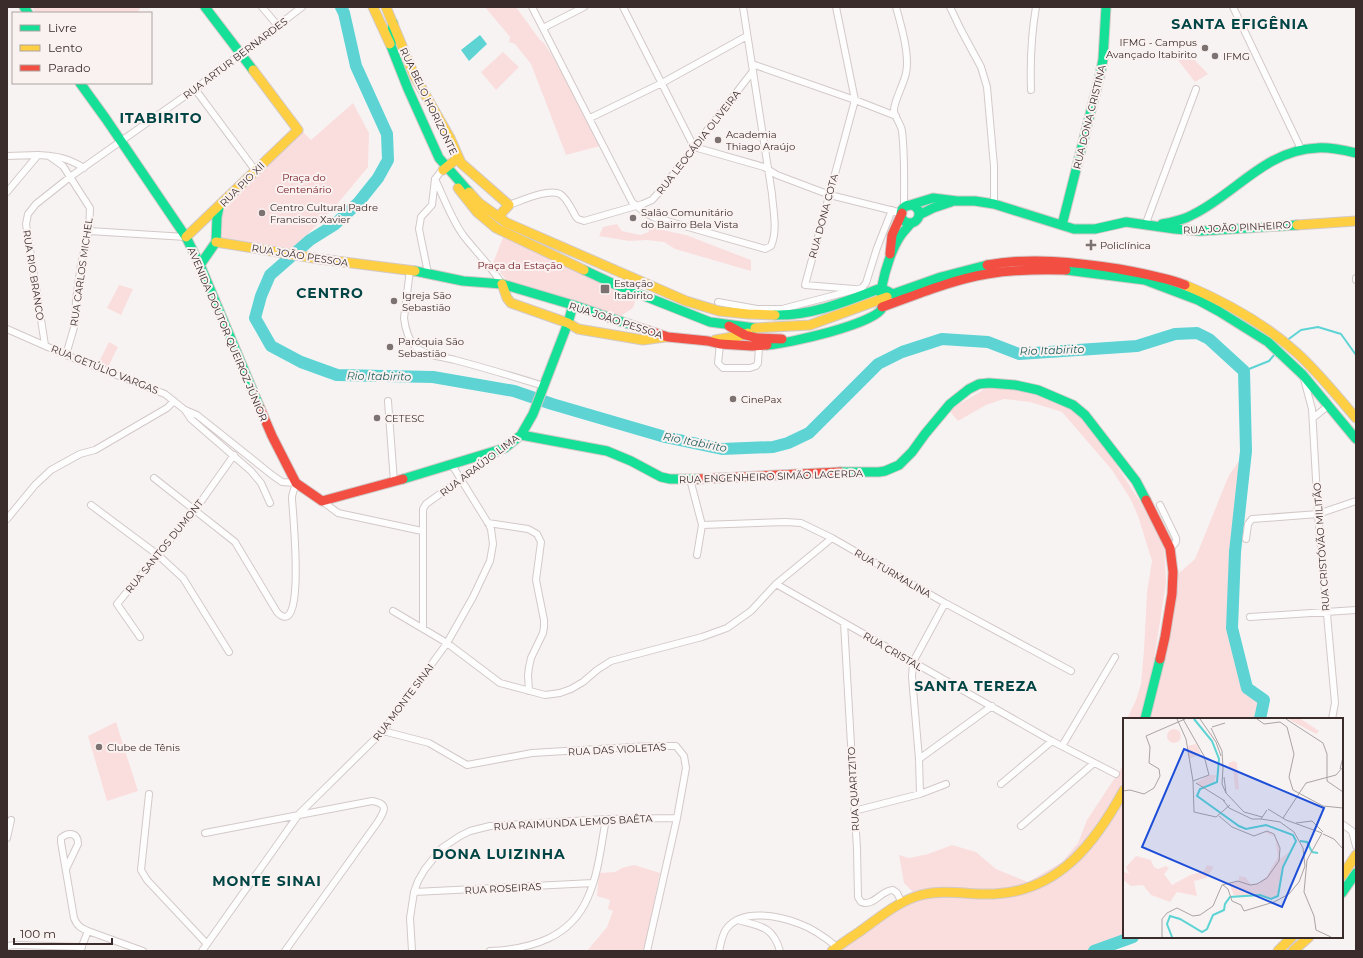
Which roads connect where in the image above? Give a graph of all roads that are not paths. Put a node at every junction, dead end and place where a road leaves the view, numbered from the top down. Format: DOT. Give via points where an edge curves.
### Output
graph roads {
  1 [pos="205,7"];
  2 [pos="262,7"];
  3 [pos="302,7"];
  4 [pos="373,7"];
  5 [pos="386,7"];
  6 [pos="532,7"];
  7 [pos="584,7"];
  8 [pos="623,7"];
  9 [pos="743,7"];
  10 [pos="836,7"];
  11 [pos="896,7"];
  12 [pos="950,7"];
  13 [pos="1036,7"];
  14 [pos="1106,7"];
  15 [pos="1233,7"];
  16 [pos="392,23"];
  17 [pos="278,26"];
  18 [pos="543,28"];
  19 [pos="747,36"];
  20 [pos="391,46"];
  21 [pos="241,54"];
  22 [pos="752,67"];
  23 [pos="414,75"];
  24 [pos="662,83"];
  25 [pos="81,84"];
  26 [pos="195,89"];
  27 [pos="1196,89"];
  28 [pos="1031,90"];
  29 [pos="855,100"];
  30 [pos="896,116"];
  31 [pos="590,118"];
  32 [pos="121,141"];
  33 [pos="694,147"];
  34 [pos="1301,149"];
  35 [pos="1356,153"];
  36 [pos="38,155"];
  37 [pos="7,156"];
  38 [pos="49,156"];
  39 [pos="458,158"];
  40 [pos="84,168"];
  41 [pos="445,169"];
  42 [pos="255,170"];
  43 [pos="768,170"];
  44 [pos="70,178"];
  45 [pos="435,179"];
  46 [pos="7,192"];
  47 [pos="830,195"];
  48 [pos="957,201"];
  49 [pos="994,204"];
  50 [pos="509,205"];
  51 [pos="637,206"];
  52 [pos="219,207"];
  53 [pos="901,209"];
  54 [pos="919,215"];
  55 [pos="1192,216"];
  56 [pos="498,218"];
  57 [pos="1356,220"];
  58 [pos="911,223"];
  59 [pos="1149,224"];
  60 [pos="1062,225"];
  61 [pos="89,231"];
  62 [pos="1191,231"];
  63 [pos="186,237"];
  64 [pos="216,242"];
  65 [pos="890,259"];
  66 [pos="200,265"];
  67 [pos="410,270"];
  68 [pos="428,273"];
  69 [pos="502,284"];
  70 [pos="881,288"];
  71 [pos="854,289"];
  72 [pos="893,294"];
  73 [pos="718,302"];
  74 [pos="574,306"];
  75 [pos="881,307"];
  76 [pos="568,323"];
  77 [pos="726,324"];
  78 [pos="760,328"];
  79 [pos="7,329"];
  80 [pos="745,335"];
  81 [pos="668,337"];
  82 [pos="796,340"];
  83 [pos="708,341"];
  84 [pos="720,344"];
  85 [pos="45,345"];
  86 [pos="759,346"];
  87 [pos="66,355"];
  88 [pos="1303,375"];
  89 [pos="543,389"];
  90 [pos="174,401"];
  91 [pos="388,401"];
  92 [pos="1329,405"];
  93 [pos="185,410"];
  94 [pos="1313,418"];
  95 [pos="1356,418"];
  96 [pos="521,435"];
  97 [pos="1356,439"];
  98 [pos="505,448"];
  99 [pos="234,455"];
  100 [pos="452,465"];
  101 [pos="154,478"];
  102 [pos="690,479"];
  103 [pos="462,480"];
  104 [pos="394,482"];
  105 [pos="296,484"];
  106 [pos="322,501"];
  107 [pos="1356,501"];
  108 [pos="270,503"];
  109 [pos="91,505"];
  110 [pos="1160,505"];
  111 [pos="195,510"];
  112 [pos="1318,514"];
  113 [pos="7,519"];
  114 [pos="488,524"];
  115 [pos="702,525"];
  116 [pos="422,531"];
  117 [pos="832,538"];
  118 [pos="1246,539"];
  119 [pos="1170,548"];
  120 [pos="697,555"];
  121 [pos="158,556"];
  122 [pos="776,584"];
  123 [pos="945,603"];
  124 [pos="1356,610"];
  125 [pos="393,611"];
  126 [pos="1326,611"];
  127 [pos="1250,617"];
  128 [pos="844,623"];
  129 [pos="423,628"];
  130 [pos="140,637"];
  131 [pos="447,643"];
  132 [pos="229,652"];
  133 [pos="1115,657"];
  134 [pos="913,662"];
  135 [pos="1071,671"];
  136 [pos="529,690"];
  137 [pos="992,706"];
  138 [pos="1145,718"];
  139 [pos="1332,718"];
  140 [pos="383,731"];
  141 [pos="1052,741"];
  142 [pos="1062,746"];
  143 [pos="919,759"];
  144 [pos="1094,763"];
  145 [pos="1116,774"];
  146 [pos="946,784"];
  147 [pos="1001,784"];
  148 [pos="1123,792"];
  149 [pos="149,794"];
  150 [pos="920,794"];
  151 [pos="854,811"];
  152 [pos="300,814"];
  153 [pos="676,818"];
  154 [pos="606,819"];
  155 [pos="11,820"];
  156 [pos="1343,824"];
  157 [pos="1021,826"];
  158 [pos="1354,829"];
  159 [pos="205,833"];
  160 [pos="7,838"];
  161 [pos="1356,846"];
  162 [pos="1356,856"];
  163 [pos="66,869"];
  164 [pos="1356,873"];
  165 [pos="1343,875"];
  166 [pos="593,883"];
  167 [pos="414,892"];
  168 [pos="1343,892"];
  169 [pos="902,903"];
  170 [pos="738,920"];
  171 [pos="88,931"];
  172 [pos="1291,938"];
  173 [pos="1308,938"];
  174 [pos="206,944"];
  175 [pos="7,946"];
  176 [pos="81,949"];
  177 [pos="834,949"];
  178 [pos="288,950"];
  179 [pos="143,951"];
  180 [pos="202,951"];
  181 [pos="412,951"];
  182 [pos="490,951"];
  183 [pos="506,951"];
  184 [pos="647,951"];
  185 [pos="720,951"];
  186 [pos="780,951"];
  187 [pos="1278,951"];
  188 [pos="1293,951"];
  1 -- 21 [label="street"];
  2 -- 17 [label="street"];
  3 -- 17 [label="street, RUA ARTUR BERNARDES"];
  4 -- 20 [label="street"];
  5 -- 16 [label="street, RUA BELO HORIZONTE"];
  6 -- 18 [label="street"];
  7 -- 18 [label="street"];
  8 -- 24 [label="street"];
  9 -- 19 [label="street"];
  10 -- 29 [label="street"];
  11 -- 30 [label="street" via="907,69 895,106"];
  12 -- 49 [label="street" via="981,67 987,87 994,166"];
  13 -- 28 [label="street" via="1030,54"];
  14 -- 60 [label="street, RUA DONA CRISTINA" via="1100,75"];
  15 -- 34 [label="street"];
  16 -- 20 [label="street, RUA BELO HORIZONTE"];
  16 -- 23 [label="street, RUA BELO HORIZONTE"];
  17 -- 21 [label="street, RUA ARTUR BERNARDES"];
  18 -- 31 [label="street"];
  19 -- 22 [label="street"];
  19 -- 24 [label="street"];
  20 -- 23 [label="street"];
  20 -- 41 [label="street, RUA BELO HORIZONTE"];
  21 -- 26 [label="street, RUA ARTUR BERNARDES"];
  21 -- 42 [label="street, RUA PIO XII" via="298,130"];
  22 -- 29 [label="street"];
  22 -- 33 [label="street, RUA LEOCÁDIA OLIVEIRA"];
  22 -- 43 [label="street"];
  23 -- 39 [label="street, RUA BELO HORIZONTE" via="450,138"];
  24 -- 31 [label="street"];
  24 -- 33 [label="street"];
  25 -- 32 [label="street, AVENIDA DOUTOR QUEIROZ JÚNIOR"];
  26 -- 32 [label="street, RUA ARTUR BERNARDES"];
  26 -- 42 [label="street"];
  27 -- 59 [label="street"];
  29 -- 30 [label="street"];
  29 -- 47 [label="street, RUA DONA COTA"];
  30 -- 53 [label="street" via="901,126 903,145"];
  31 -- 51 [label="street" via="626,192"];
  32 -- 40 [label="street, RUA ARTUR BERNARDES"];
  32 -- 63 [label="street, AVENIDA DOUTOR QUEIROZ JÚNIOR"];
  33 -- 43 [label="street"];
  33 -- 51 [label="street, RUA LEOCÁDIA OLIVEIRA" via="656,196"];
  34 -- 35 [label="street" via="1330,147"];
  34 -- 55 [label="street" via="1258,168"];
  36 -- 37 [label="street"];
  36 -- 38 [label="street"];
  36 -- 46 [label="street"];
  38 -- 40 [label="street" via="71,160"];
  38 -- 44 [label="street, RUA CARLOS MICHEL" via="63,166"];
  39 -- 41 [label="street"];
  39 -- 50 [label="street, RUA BELO HORIZONTE"];
  40 -- 44 [label="street, RUA ARTUR BERNARDES"];
  41 -- 45 [label="street"];
  41 -- 56 [label="street"];
  41 -- 77 [label="street" via="477,212 496,228 614,284 710,322"];
  42 -- 52 [label="street, RUA PIO XII"];
  43 -- 47 [label="street"];
  43 -- 51 [label="street" via="774,223 773,242 767,248 758,248 653,217"];
  44 -- 61 [label="street, RUA CARLOS MICHEL" via="90,208"];
  44 -- 85 [label="street, RUA RIO BRANCO" via="36,204 28,214 26,224"];
  45 -- 68 [label="street" via="432,205 421,217 419,229"];
  45 -- 69 [label="street" via="460,230"];
  47 -- 53 [label="street"];
  47 -- 71 [label="street, RUA DONA COTA" via="804,285"];
  48 -- 49 [label="street, RUA JOÃO PINHEIRO"];
  48 -- 53 [label="street" via="933,198"];
  48 -- 54 [label="street"];
  49 -- 60 [label="street, RUA JOÃO PINHEIRO"];
  50 -- 51 [label="street" via="555,193 563,196 576,217 584,221"];
  50 -- 56 [label="street"];
  52 -- 63 [label="street, RUA PIO XII"];
  52 -- 64 [label="street"];
  53 -- 54 [label="street" via="915,207"];
  53 -- 58 [label="street" via="904,220"];
  53 -- 65 [label="street" via="892,235"];
  53 -- 71 [label="street" via="877,248 866,283 862,288"];
  54 -- 58 [label="street"];
  55 -- 59 [label="street" via="1178,221"];
  55 -- 62 [label="street"];
  56 -- 70 [label="street" via="686,301 718,311 780,315 810,311 835,306"];
  57 -- 62 [label="street, RUA JOÃO PINHEIRO"];
  58 -- 65 [label="street" via="901,236"];
  59 -- 60 [label="street, RUA JOÃO PINHEIRO" via="1126,222 1085,230"];
  59 -- 62 [label="street, RUA JOÃO PINHEIRO"];
  61 -- 63 [label="street"];
  61 -- 87 [label="street, RUA CARLOS MICHEL" via="76,300 75,324"];
  63 -- 66 [label="street, AVENIDA DOUTOR QUEIROZ JÚNIOR"];
  64 -- 66 [label="street"];
  64 -- 67 [label="street, RUA JOÃO PESSOA"];
  65 -- 70 [label="street"];
  66 -- 105 [label="street, AVENIDA DOUTOR QUEIROZ JÚNIOR" via="272,436"];
  67 -- 68 [label="street, RUA JOÃO PESSOA"];
  67 -- 89 [label="street" via="404,324 411,342 419,350"];
  68 -- 69 [label="street, RUA JOÃO PESSOA" via="462,281"];
  69 -- 74 [label="street, RUA JOÃO PESSOA"];
  69 -- 76 [label="street, RUA JOÃO PESSOA" via="511,303"];
  70 -- 72 [label="street"];
  70 -- 75 [label="street"];
  71 -- 73 [label="street" via="782,309 757,309"];
  72 -- 75 [label="street"];
  72 -- 95 [label="street" via="990,264 1047,260 1152,275 1183,284 1210,296 1278,338 1297,353"];
  74 -- 76 [label="street, RUA ARAÚJO LIMA"];
  74 -- 81 [label="street, RUA JOÃO PESSOA"];
  75 -- 78 [label="street" via="810,325"];
  75 -- 82 [label="street" via="866,320 827,334"];
  75 -- 88 [label="street" via="954,282 987,274 1048,269 1081,270 1145,280 1198,300 1220,312 1268,342"];
  76 -- 81 [label="street, RUA JOÃO PESSOA" via="578,329 643,340"];
  76 -- 89 [label="street, RUA ARAÚJO LIMA"];
  77 -- 78 [label="street"];
  77 -- 80 [label="street"];
  78 -- 80 [label="street"];
  79 -- 85 [label="street, RUA GETÚLIO VARGAS"];
  80 -- 82 [label="street"];
  80 -- 83 [label="street"];
  81 -- 83 [label="street"];
  82 -- 86 [label="street"];
  83 -- 84 [label="street"];
  84 -- 86 [label="street"];
  84 -- 86 [label="street" via="718,363 722,368 756,366"];
  85 -- 87 [label="street, RUA GETÚLIO VARGAS"];
  87 -- 90 [label="street, RUA GETÚLIO VARGAS" via="165,394"];
  88 -- 92 [label="street"];
  88 -- 94 [label="street, RUA CRISTÓVÃO MILITÃO"];
  89 -- 96 [label="street, RUA ARAÚJO LIMA"];
  90 -- 93 [label="street, RUA GETÚLIO VARGAS"];
  90 -- 113 [label="street" via="167,408 95,450 80,454 51,470"];
  91 -- 104 [label="street"];
  92 -- 94 [label="street"];
  92 -- 97 [label="street"];
  93 -- 99 [label="street" via="191,419"];
  93 -- 105 [label="street, RUA GETÚLIO VARGAS" via="197,415 282,482"];
  94 -- 112 [label="street, RUA CRISTÓVÃO MILITÃO"];
  96 -- 98 [label="street, RUA ARAÚJO LIMA"];
  96 -- 102 [label="street, RUA ENGENHEIRO SIMÃO LACERDA" via="606,452 631,461 661,477"];
  98 -- 100 [label="street"];
  98 -- 103 [label="street, RUA ARAÚJO LIMA"];
  99 -- 108 [label="street" via="260,480"];
  99 -- 111 [label="street, RUA SANTOS DUMONT"];
  100 -- 103 [label="street, RUA MONTE SINAI"];
  100 -- 104 [label="street"];
  101 -- 111 [label="street"];
  102 -- 115 [label="street"];
  102 -- 119 [label="street, RUA ENGENHEIRO SIMÃO LACERDA" via="884,471 899,465 950,404 969,389 989,383 1015,385 1062,399 1085,415 1136,482"];
  103 -- 114 [label="street, RUA MONTE SINAI"];
  103 -- 116 [label="street, RUA ARAÚJO LIMA" via="426,504 422,514"];
  104 -- 106 [label="street"];
  105 -- 106 [label="street"];
  105 -- 111 [label="street" via="292,496 295,593 294,607 288,616 284,617 277,612 235,542"];
  106 -- 116 [label="street" via="338,513"];
  107 -- 112 [label="street"];
  109 -- 121 [label="street"];
  110 -- 119 [label="street" via="1176,540"];
  111 -- 121 [label="street, RUA SANTOS DUMONT"];
  112 -- 118 [label="street" via="1252,520 1248,524"];
  112 -- 126 [label="street, RUA CRISTÓVÃO MILITÃO"];
  114 -- 131 [label="street, RUA MONTE SINAI" via="493,544 490,562"];
  114 -- 136 [label="street" via="528,528 537,534 541,542 536,580 544,627 531,658"];
  115 -- 117 [label="street, RUA TURMALINA" via="794,522"];
  115 -- 120 [label="street"];
  116 -- 129 [label="street, RUA ARAÚJO LIMA"];
  117 -- 122 [label="street"];
  117 -- 123 [label="street, RUA TURMALINA"];
  119 -- 138 [label="street, RUA ENGENHEIRO SIMÃO LACERDA" via="1172,594 1165,637"];
  121 -- 130 [label="street, RUA SANTOS DUMONT" via="117,604"];
  121 -- 132 [label="street" via="183,578"];
  122 -- 128 [label="street, RUA CRISTAL"];
  122 -- 136 [label="street" via="751,611 727,628 611,661 583,682 560,693 545,695"];
  123 -- 134 [label="street"];
  123 -- 135 [label="street, RUA TURMALINA"];
  124 -- 126 [label="street"];
  125 -- 129 [label="street"];
  126 -- 127 [label="street"];
  126 -- 139 [label="street, RUA CRISTÓVÃO MILITÃO" via="1335,703"];
  128 -- 134 [label="street, RUA CRISTAL"];
  128 -- 151 [label="street, RUA QUARTZITO"];
  129 -- 131 [label="street"];
  131 -- 136 [label="street" via="500,683"];
  131 -- 140 [label="street, RUA MONTE SINAI"];
  133 -- 142 [label="street"];
  134 -- 137 [label="street, RUA CRISTAL"];
  134 -- 143 [label="street"];
  137 -- 141 [label="street, RUA CRISTAL"];
  137 -- 143 [label="street"];
  140 -- 152 [label="street, RUA MONTE SINAI"];
  140 -- 153 [label="street, RUA DAS VIOLETAS" via="429,743 467,765 532,753 676,746 684,756 686,768"];
  141 -- 142 [label="street, RUA CRISTAL"];
  141 -- 147 [label="street"];
  142 -- 144 [label="street, RUA CRISTAL"];
  143 -- 150 [label="street"];
  144 -- 145 [label="street, RUA CRISTAL"];
  144 -- 157 [label="street"];
  146 -- 150 [label="street"];
  148 -- 169 [label="street" via="1104,824 1086,847 1067,867 1034,887 1010,893 936,893 922,895"];
  149 -- 174 [label="street" via="142,873"];
  150 -- 151 [label="street"];
  151 -- 169 [label="street, RUA QUARTZITO" via="859,900 862,903 871,902 893,890"];
  152 -- 159 [label="street"];
  152 -- 174 [label="street, RUA MONTE SINAI"];
  152 -- 178 [label="street" via="372,801 384,807 382,815"];
  153 -- 154 [label="street, RUA RAIMUNDA LEMOS BAÊTA"];
  153 -- 184 [label="street, RUA DAS VIOLETAS"];
  154 -- 166 [label="street"];
  154 -- 167 [label="street, RUA RAIMUNDA LEMOS BAÊTA" via="490,826 470,831 442,848 418,881"];
  155 -- 160 [label="street"];
  156 -- 158 [label="street"];
  158 -- 161 [label="street"];
  162 -- 165 [label="street"];
  163 -- 163 [label="street" via="61,838 73,834 78,844"];
  163 -- 171 [label="street" via="74,918 78,926"];
  164 -- 168 [label="street"];
  166 -- 167 [label="street, RUA ROSEIRAS"];
  166 -- 183 [label="street" via="580,912 563,929 548,939"];
  167 -- 181 [label="street, RUA RAIMUNDA LEMOS BAÊTA" via="410,918"];
  169 -- 177 [label="street" via="888,910"];
  170 -- 177 [label="street" via="752,915 774,916 801,924 825,938"];
  170 -- 185 [label="street" via="725,931"];
  170 -- 186 [label="street" via="760,926 772,933"];
  171 -- 176 [label="street"];
  171 -- 179 [label="street"];
  172 -- 187 [label="street"];
  173 -- 188 [label="street"];
  174 -- 180 [label="street, RUA MONTE SINAI"];
  175 -- 176 [label="street"];
  182 -- 183 [label="street"];
}
